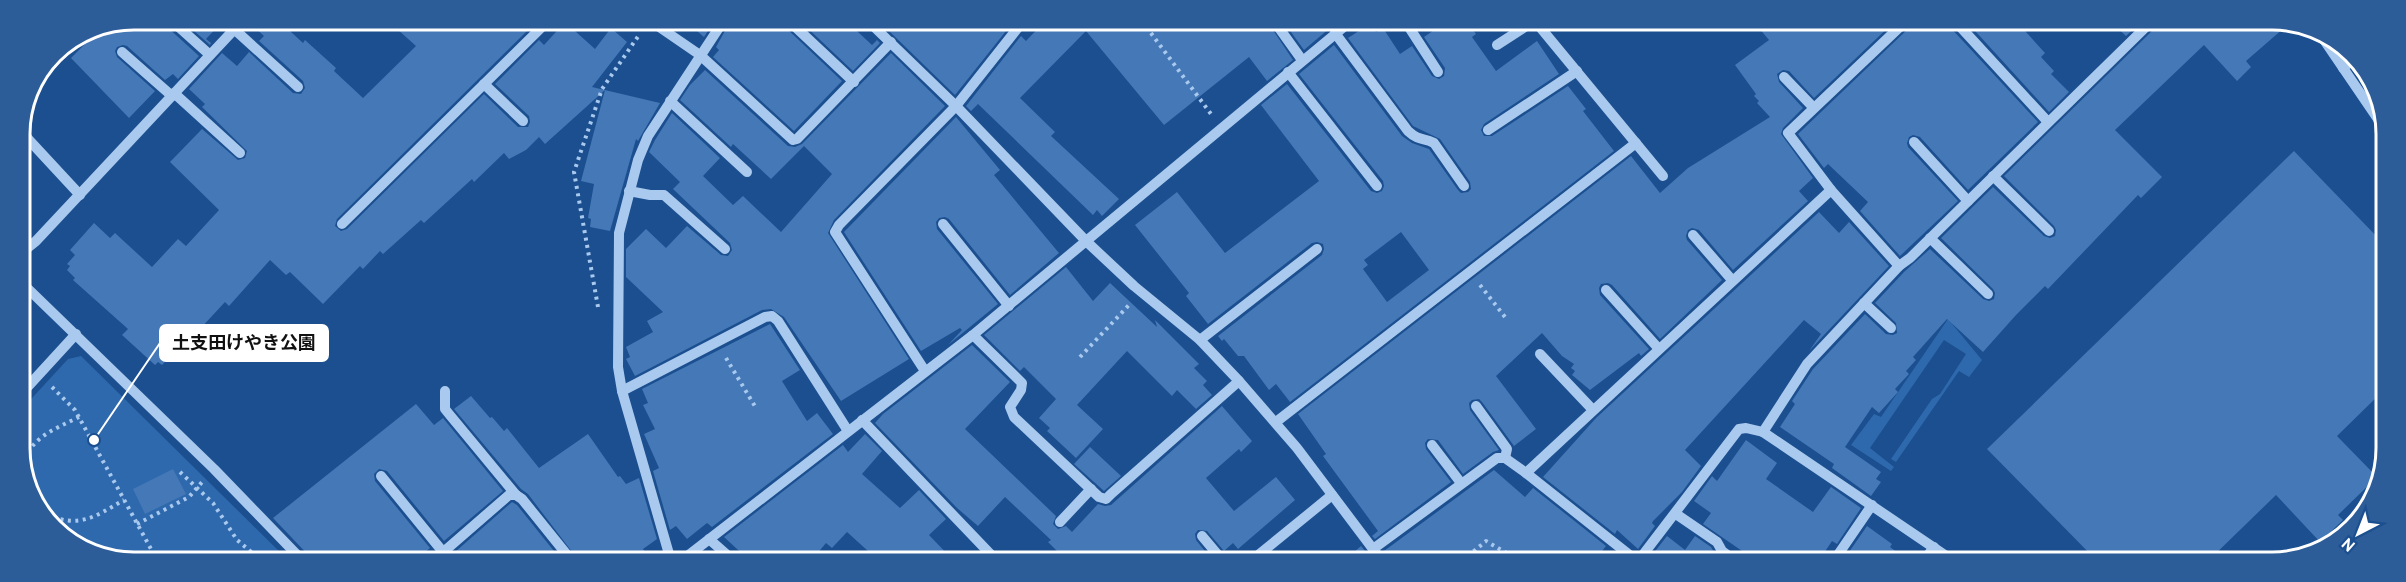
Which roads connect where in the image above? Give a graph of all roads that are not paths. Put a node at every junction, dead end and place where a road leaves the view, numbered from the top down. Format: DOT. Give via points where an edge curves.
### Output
graph roads {
  1 [pos="182,30"];
  2 [pos="233,30"];
  3 [pos="235,30"];
  4 [pos="539,30"];
  5 [pos="664,30"];
  6 [pos="717,30"];
  7 [pos="799,30"];
  8 [pos="878,30"];
  9 [pos="1016,30"];
  10 [pos="1280,30"];
  11 [pos="1339,30"];
  12 [pos="1411,30"];
  13 [pos="1520,30"];
  14 [pos="1542,30"];
  15 [pos="1896,30"];
  16 [pos="1962,30"];
  17 [pos="2143,30"];
  18 [pos="1335,33"];
  19 [pos="891,42"];
  20 [pos="1497,45"];
  21 [pos="2330,49"];
  22 [pos="122,52"];
  23 [pos="210,55"];
  24 [pos="700,55"];
  25 [pos="1302,60"];
  26 [pos="2348,64"];
  27 [pos="2343,68"];
  28 [pos="1576,71"];
  29 [pos="1288,72"];
  30 [pos="1438,72"];
  31 [pos="1784,77"];
  32 [pos="854,82"];
  33 [pos="484,84"];
  34 [pos="298,87"];
  35 [pos="173,95"];
  36 [pos="670,101"];
  37 [pos="956,105"];
  38 [pos="1814,107"];
  39 [pos="2374,113"];
  40 [pos="523,121"];
  41 [pos="2048,122"];
  42 [pos="1488,130"];
  43 [pos="30,141"];
  44 [pos="1914,142"];
  45 [pos="1636,143"];
  46 [pos="240,153"];
  47 [pos="747,172"];
  48 [pos="1663,176"];
  49 [pos="1993,176"];
  50 [pos="1377,186"];
  51 [pos="1464,186"];
  52 [pos="1831,190"];
  53 [pos="629,191"];
  54 [pos="80,195"];
  55 [pos="1968,201"];
  56 [pos="342,224"];
  57 [pos="943,224"];
  58 [pos="2049,231"];
  59 [pos="1693,235"];
  60 [pos="1930,238"];
  61 [pos="1087,242"];
  62 [pos="30,246"];
  63 [pos="725,249"];
  64 [pos="1317,249"];
  65 [pos="1899,266"];
  66 [pos="1732,280"];
  67 [pos="1605,290"];
  68 [pos="30,291"];
  69 [pos="1988,294"];
  70 [pos="1864,303"];
  71 [pos="1009,306"];
  72 [pos="1892,328"];
  73 [pos="76,334"];
  74 [pos="973,335"];
  75 [pos="1200,340"];
  76 [pos="1659,349"];
  77 [pos="1540,354"];
  78 [pos="926,371"];
  79 [pos="1239,381"];
  80 [pos="30,384"];
  81 [pos="445,391"];
  82 [pos="622,391"];
  83 [pos="1476,406"];
  84 [pos="1593,410"];
  85 [pos="862,420"];
  86 [pos="1275,422"];
  87 [pos="848,431"];
  88 [pos="1763,432"];
  89 [pos="1432,445"];
  90 [pos="1505,458"];
  91 [pos="1526,473"];
  92 [pos="381,476"];
  93 [pos="1461,483"];
  94 [pos="1090,489"];
  95 [pos="516,495"];
  96 [pos="1332,495"];
  97 [pos="1872,505"];
  98 [pos="1676,514"];
  99 [pos="1060,522"];
  100 [pos="1202,536"];
  101 [pos="710,539"];
  102 [pos="1934,547"];
  103 [pos="1373,549"];
  104 [pos="294,552"];
  105 [pos="443,552"];
  106 [pos="565,552"];
  107 [pos="668,552"];
  108 [pos="693,552"];
  109 [pos="724,552"];
  110 [pos="988,552"];
  111 [pos="1215,552"];
  112 [pos="1262,552"];
  113 [pos="1375,552"];
  114 [pos="1626,552"];
  115 [pos="1645,552"];
  116 [pos="1723,552"];
  117 [pos="1840,552"];
  118 [pos="1930,552"];
  119 [pos="1941,552"];
  1 -- 23 [label="street"];
  2 -- 23 [label="street"];
  3 -- 34 [label="street"];
  4 -- 33 [label="street"];
  5 -- 24 [label="street"];
  6 -- 24 [label="street"];
  7 -- 32 [label="street"];
  8 -- 19 [label="street"];
  9 -- 37 [label="street"];
  10 -- 25 [label="street"];
  11 -- 18 [label="street"];
  12 -- 30 [label="street"];
  13 -- 20 [label="street"];
  14 -- 28 [label="street"];
  15 -- 38 [label="street"];
  16 -- 41 [label="street"];
  17 -- 41 [label="street"];
  18 -- 25 [label="street"];
  18 -- 51 [label="street" via="1408,131 1419,140 1434,143"];
  19 -- 32 [label="street"];
  19 -- 37 [label="street"];
  21 -- 27 [label="street"];
  22 -- 35 [label="street"];
  23 -- 35 [label="street"];
  24 -- 32 [label="street" via="793,140"];
  24 -- 36 [label="street"];
  25 -- 29 [label="street"];
  26 -- 27 [label="street"];
  27 -- 39 [label="street"];
  28 -- 42 [label="street"];
  28 -- 45 [label="street"];
  29 -- 50 [label="street"];
  29 -- 61 [label="street"];
  31 -- 38 [label="street"];
  33 -- 40 [label="street"];
  33 -- 56 [label="street"];
  35 -- 46 [label="street"];
  35 -- 54 [label="street"];
  36 -- 47 [label="street"];
  36 -- 53 [label="street" via="648,136"];
  37 -- 61 [label="street"];
  37 -- 78 [label="street" via="836,232"];
  38 -- 52 [label="street" via="1788,133"];
  41 -- 49 [label="street"];
  43 -- 54 [label="street"];
  44 -- 55 [label="street"];
  45 -- 48 [label="street"];
  45 -- 86 [label="street"];
  49 -- 55 [label="street"];
  49 -- 58 [label="street"];
  52 -- 65 [label="street"];
  52 -- 66 [label="street"];
  53 -- 63 [label="street" via="664,195"];
  53 -- 82 [label="street" via="618,244 618,367"];
  54 -- 62 [label="street"];
  55 -- 60 [label="street"];
  57 -- 71 [label="street"];
  59 -- 66 [label="street"];
  60 -- 65 [label="street"];
  60 -- 69 [label="street"];
  61 -- 71 [label="street"];
  61 -- 75 [label="street"];
  64 -- 75 [label="street"];
  65 -- 70 [label="street"];
  66 -- 76 [label="street"];
  67 -- 76 [label="street"];
  68 -- 73 [label="street"];
  70 -- 72 [label="street"];
  70 -- 88 [label="street" via="1807,364"];
  71 -- 74 [label="street"];
  73 -- 80 [label="street"];
  73 -- 104 [label="street"];
  74 -- 78 [label="street"];
  74 -- 94 [label="street" via="1022,383 1010,407 1014,417"];
  75 -- 79 [label="street"];
  76 -- 84 [label="street"];
  77 -- 84 [label="street"];
  78 -- 85 [label="street"];
  79 -- 86 [label="street"];
  79 -- 94 [label="street" via="1106,499"];
  81 -- 95 [label="street" via="445,409"];
  82 -- 87 [label="street" via="772,316"];
  82 -- 107 [label="street"];
  83 -- 90 [label="street" via="1507,449"];
  84 -- 91 [label="street"];
  85 -- 87 [label="street"];
  85 -- 110 [label="street"];
  86 -- 96 [label="street"];
  87 -- 101 [label="street"];
  88 -- 97 [label="street"];
  88 -- 98 [label="street" via="1739,429"];
  89 -- 93 [label="street"];
  90 -- 91 [label="street"];
  90 -- 93 [label="street" via="1497,458"];
  91 -- 114 [label="street"];
  92 -- 105 [label="street"];
  93 -- 103 [label="street"];
  94 -- 99 [label="street"];
  95 -- 105 [label="street" via="508,495"];
  95 -- 106 [label="street"];
  96 -- 103 [label="street"];
  96 -- 112 [label="street"];
  97 -- 102 [label="street"];
  97 -- 117 [label="street"];
  98 -- 115 [label="street"];
  98 -- 116 [label="street" via="1717,542"];
  100 -- 111 [label="street"];
  101 -- 108 [label="street"];
  101 -- 109 [label="street"];
  102 -- 118 [label="street"];
  102 -- 119 [label="street"];
  103 -- 113 [label="street"];
}
